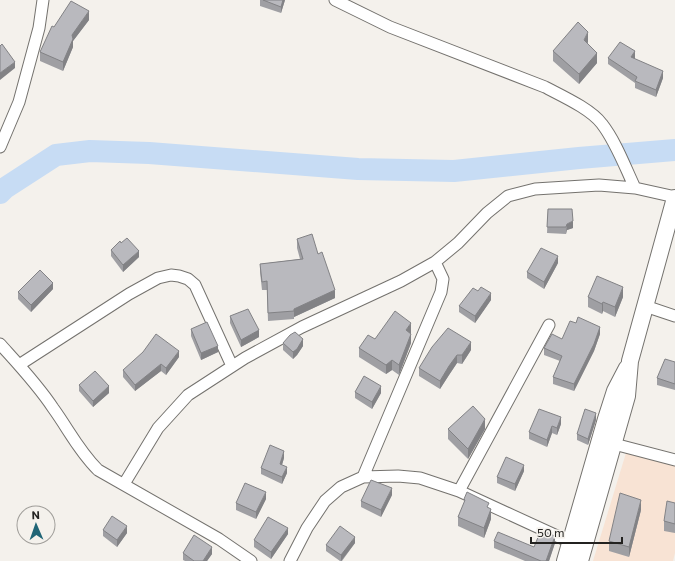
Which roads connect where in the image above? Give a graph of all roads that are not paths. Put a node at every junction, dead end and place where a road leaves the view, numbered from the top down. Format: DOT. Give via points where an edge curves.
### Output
graph roads {
  1 [pos="43,0"];
  2 [pos="335,0"];
  3 [pos="0,147"];
  4 [pos="635,188"];
  5 [pos="675,197"];
  6 [pos="435,262"];
  7 [pos="645,306"];
  8 [pos="675,316"];
  9 [pos="549,325"];
  10 [pos="0,344"];
  11 [pos="630,361"];
  12 [pos="19,365"];
  13 [pos="232,366"];
  14 [pos="614,444"];
  15 [pos="675,460"];
  16 [pos="363,477"];
  17 [pos="124,484"];
  18 [pos="459,491"];
  19 [pos="570,542"];
  20 [pos="251,561"];
  21 [pos="290,561"];
  22 [pos="565,561"];
  23 [pos="580,561"];
  1 -- 3 [label="street" via="39,28 18,102"];
  2 -- 4 [label="street" via="390,27 545,87 569,100 601,123"];
  4 -- 5 [label="street"];
  4 -- 6 [label="street" via="599,185 535,189 508,196"];
  5 -- 7 [label="main road"];
  6 -- 13 [label="street" via="401,281 302,327"];
  6 -- 16 [label="street" via="443,279 441,292"];
  7 -- 8 [label="street"];
  7 -- 11 [label="main road"];
  9 -- 18 [label="street"];
  10 -- 12 [label="street"];
  11 -- 14 [label="main road" via="627,396"];
  11 -- 19 [label="main road" via="615,391"];
  12 -- 13 [label="street" via="129,294 158,278 171,275 188,279 195,285"];
  12 -- 17 [label="street" via="53,407 85,456 98,470"];
  13 -- 17 [label="street" via="188,395 158,428"];
  14 -- 15 [label="street"];
  14 -- 23 [label="main road"];
  16 -- 18 [label="street" via="420,478"];
  16 -- 21 [label="street" via="341,487 325,501"];
  17 -- 20 [label="street" via="219,539"];
  18 -- 19 [label="street"];
  19 -- 22 [label="main road"];
}
